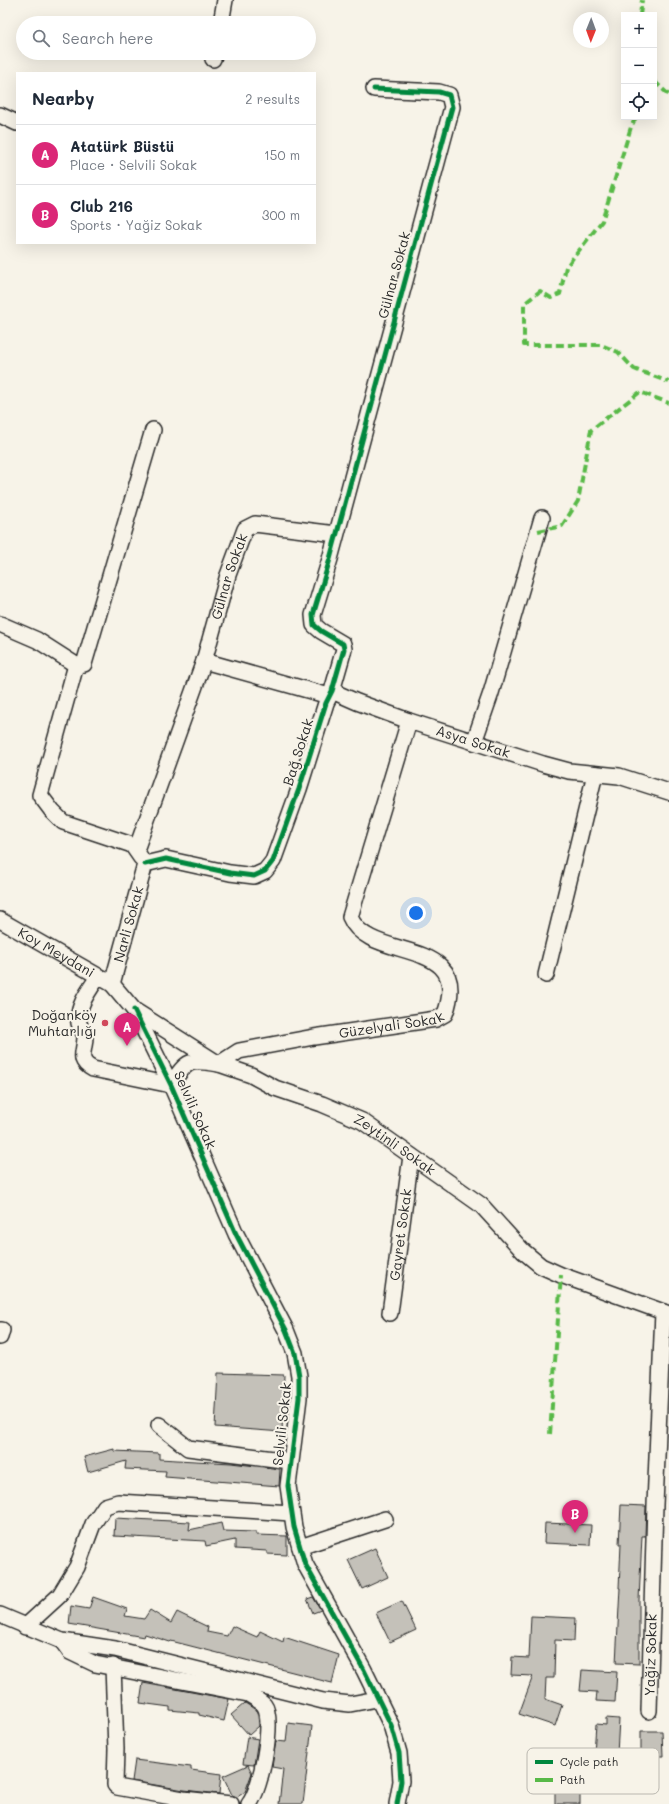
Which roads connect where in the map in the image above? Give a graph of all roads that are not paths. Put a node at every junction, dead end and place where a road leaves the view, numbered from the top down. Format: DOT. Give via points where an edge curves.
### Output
graph roads {
  1 [pos="225,0"];
  2 [pos="222,16"];
  3 [pos="374,89"];
  4 [pos="0,115"];
  5 [pos="16,123"];
  6 [pos="153,430"];
  7 [pos="542,518"];
  8 [pos="336,534"];
  9 [pos="0,624"];
  10 [pos="204,661"];
  11 [pos="76,665"];
  12 [pos="330,693"];
  13 [pos="408,721"];
  14 [pos="474,742"];
  15 [pos="595,774"];
  16 [pos="669,792"];
  17 [pos="136,850"];
  18 [pos="145,864"];
  19 [pos="0,920"];
  20 [pos="546,975"];
  21 [pos="98,977"];
  22 [pos="112,984"];
  23 [pos="134,1010"];
  24 [pos="219,1064"];
  25 [pos="171,1085"];
  26 [pos="411,1156"];
  27 [pos="390,1313"];
  28 [pos="666,1313"];
  29 [pos="159,1424"];
  30 [pos="290,1461"];
  31 [pos="291,1513"];
  32 [pos="385,1519"];
  33 [pos="300,1547"];
  34 [pos="0,1615"];
  35 [pos="25,1627"];
  36 [pos="62,1641"];
  37 [pos="113,1666"];
  38 [pos="377,1699"];
  39 [pos="649,1711"];
  40 [pos="182,1801"];
  41 [pos="231,1804"];
  42 [pos="249,1804"];
  43 [pos="397,1804"];
  1 -- 2 [label="street"];
  3 -- 8 [label="street, Gülnar Sokak" via="439,92 449,95 452,107"];
  4 -- 5 [label="street"];
  6 -- 11 [label="street" via="84,664"];
  7 -- 14 [label="street" via="491,694"];
  8 -- 10 [label="street, Gülnar Sokak" via="254,524 245,529 228,575"];
  8 -- 12 [label="street, Bağ Sokak" via="313,615 314,625 344,644"];
  9 -- 11 [label="street" via="37,640"];
  10 -- 12 [label="street, Asya Sokak"];
  10 -- 17 [label="street, Gülnar Sokak"];
  11 -- 17 [label="street" via="40,796 63,822 132,845"];
  12 -- 13 [label="street, Asya Sokak"];
  12 -- 18 [label="street, Bağ Sokak" via="273,861 265,870 254,876 166,859"];
  13 -- 14 [label="street, Asya Sokak"];
  13 -- 24 [label="street, Güzelyali Sokak" via="350,917 360,932 418,953 445,971 450,981 451,992 445,1014 432,1020 239,1051"];
  14 -- 15 [label="street, Asya Sokak" via="569,771"];
  15 -- 16 [label="street, Asya Sokak" via="619,776"];
  15 -- 20 [label="street"];
  17 -- 18 [label="street"];
  18 -- 22 [label="street, Narli Sokak"];
  19 -- 21 [label="street, Koy Meydani"];
  21 -- 22 [label="street, Koy Meydani"];
  21 -- 25 [label="street" via="86,995 78,1017 85,1034 83,1060 93,1069"];
  22 -- 23 [label="street, Zeytinli Sokak"];
  23 -- 24 [label="street, Zeytinli Sokak"];
  23 -- 25 [label="street, Selvili Sokak"];
  24 -- 25 [label="street" via="197,1060 181,1068"];
  24 -- 26 [label="street, Zeytinli Sokak" via="362,1121"];
  25 -- 30 [label="street, Selvili Sokak" via="236,1234 286,1330 295,1353 299,1398"];
  26 -- 27 [label="street, Gayret Sokak"];
  26 -- 28 [label="street, Zeytinli Sokak" via="481,1205 541,1266"];
  28 -- 39 [label="street, Yağiz Sokak" via="655,1512"];
  29 -- 30 [label="street" via="188,1448"];
  30 -- 31 [label="street, Selvili Sokak" via="288,1486"];
  31 -- 33 [label="street, Selvili Sokak"];
  31 -- 35 [label="street" via="118,1502 105,1506 93,1524 77,1567 60,1595"];
  32 -- 33 [label="street"];
  33 -- 38 [label="street, Selvili Sokak" via="305,1564 364,1670"];
  34 -- 35 [label="street"];
  35 -- 36 [label="street"];
  36 -- 37 [label="street" via="70,1652 79,1657 95,1664"];
  36 -- 38 [label="street" via="115,1649 324,1701 350,1704"];
  37 -- 40 [label="street" via="115,1785 120,1789"];
  37 -- 42 [label="street" via="248,1694 264,1705 269,1717 265,1762"];
  38 -- 43 [label="street, Selvili Sokak" via="391,1725 399,1753 401,1781"];
  40 -- 41 [label="street"];
}
